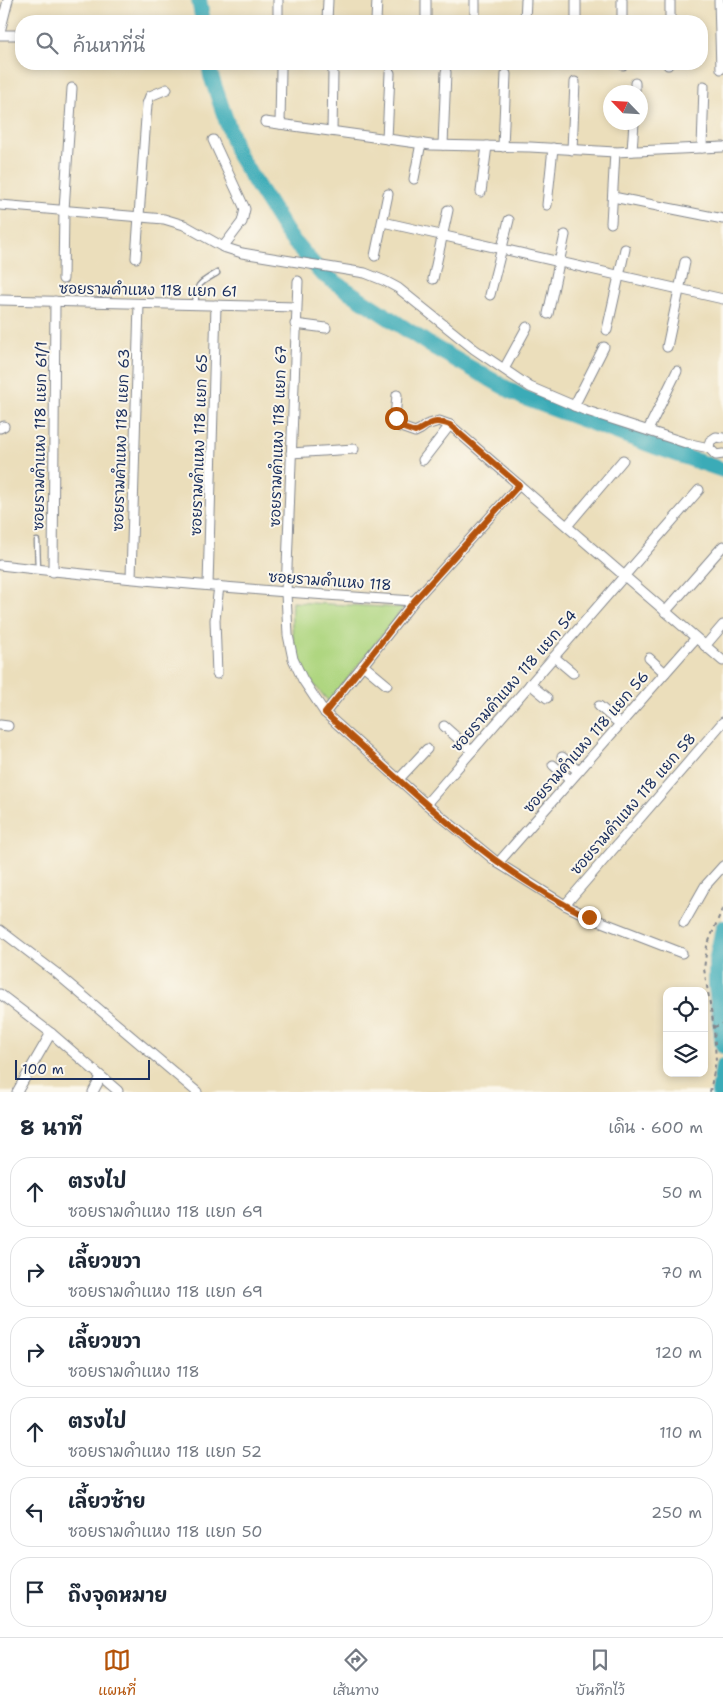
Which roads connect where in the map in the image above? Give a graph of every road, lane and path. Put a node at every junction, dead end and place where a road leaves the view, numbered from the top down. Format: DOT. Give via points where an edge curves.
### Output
graph roads {
  1 [pos="8,0"];
  2 [pos="278,0"];
  3 [pos="328,0"];
  4 [pos="377,0"];
  5 [pos="426,0"];
  6 [pos="475,0"];
  7 [pos="526,0"];
  8 [pos="576,0"];
  9 [pos="622,0"];
  10 [pos="670,0"];
  11 [pos="719,0"];
  12 [pos="278,15"];
  13 [pos="328,15"];
  14 [pos="376,15"];
  15 [pos="426,15"];
  16 [pos="475,15"];
  17 [pos="525,15"];
  18 [pos="576,15"];
  19 [pos="622,15"];
  20 [pos="670,15"];
  21 [pos="0,34"];
  22 [pos="15,35"];
  23 [pos="720,69"];
  24 [pos="281,70"];
  25 [pos="333,72"];
  26 [pos="446,72"];
  27 [pos="390,73"];
  28 [pos="506,74"];
  29 [pos="574,82"];
  30 [pos="704,86"];
  31 [pos="72,88"];
  32 [pos="167,89"];
  33 [pos="265,122"];
  34 [pos="280,124"];
  35 [pos="633,130"];
  36 [pos="332,131"];
  37 [pos="387,139"];
  38 [pos="213,140"];
  39 [pos="421,143"];
  40 [pos="443,145"];
  41 [pos="487,146"];
  42 [pos="503,146"];
  43 [pos="723,147"];
  44 [pos="553,148"];
  45 [pos="702,148"];
  46 [pos="572,150"];
  47 [pos="632,151"];
  48 [pos="615,152"];
  49 [pos="414,179"];
  50 [pos="481,192"];
  51 [pos="388,194"];
  52 [pos="613,198"];
  53 [pos="0,205"];
  54 [pos="547,205"];
  55 [pos="64,210"];
  56 [pos="448,210"];
  57 [pos="138,216"];
  58 [pos="723,219"];
  59 [pos="509,220"];
  60 [pos="383,222"];
  61 [pos="611,223"];
  62 [pos="564,235"];
  63 [pos="443,236"];
  64 [pos="223,247"];
  65 [pos="502,249"];
  66 [pos="625,249"];
  67 [pos="375,256"];
  68 [pos="136,258"];
  69 [pos="559,262"];
  70 [pos="685,262"];
  71 [pos="216,273"];
  72 [pos="620,275"];
  73 [pos="64,279"];
  74 [pos="433,279"];
  75 [pos="298,281"];
  76 [pos="679,289"];
  77 [pos="490,295"];
  78 [pos="723,299"];
  79 [pos="0,300"];
  80 [pos="56,301"];
  81 [pos="139,304"];
  82 [pos="195,305"];
  83 [pos="216,305"];
  84 [pos="296,307"];
  85 [pos="548,314"];
  86 [pos="295,324"];
  87 [pos="527,327"];
  88 [pos="326,328"];
  89 [pos="607,330"];
  90 [pos="604,347"];
  91 [pos="667,347"];
  92 [pos="504,369"];
  93 [pos="676,371"];
  94 [pos="397,395"];
  95 [pos="574,406"];
  96 [pos="450,425"];
  97 [pos="648,430"];
  98 [pos="723,438"];
  99 [pos="710,448"];
  100 [pos="354,449"];
  101 [pos="291,453"];
  102 [pos="722,455"];
  103 [pos="423,460"];
  104 [pos="623,460"];
  105 [pos="519,485"];
  106 [pos="699,490"];
  107 [pos="567,526"];
  108 [pos="37,541"];
  109 [pos="723,546"];
  110 [pos="0,565"];
  111 [pos="38,569"];
  112 [pos="53,572"];
  113 [pos="623,577"];
  114 [pos="131,578"];
  115 [pos="208,585"];
  116 [pos="218,586"];
  117 [pos="286,593"];
  118 [pos="414,601"];
  119 [pos="665,612"];
  120 [pos="723,625"];
  121 [pos="695,639"];
  122 [pos="705,646"];
  123 [pos="554,656"];
  124 [pos="649,658"];
  125 [pos="723,661"];
  126 [pos="363,665"];
  127 [pos="666,672"];
  128 [pos="573,673"];
  129 [pos="217,674"];
  130 [pos="530,684"];
  131 [pos="387,685"];
  132 [pos="547,698"];
  133 [pos="599,706"];
  134 [pos="325,713"];
  135 [pos="723,722"];
  136 [pos="620,724"];
  137 [pos="444,726"];
  138 [pos="427,749"];
  139 [pos="472,751"];
  140 [pos="562,757"];
  141 [pos="553,766"];
  142 [pos="578,771"];
  143 [pos="399,780"];
  144 [pos="570,780"];
  145 [pos="426,804"];
  146 [pos="498,863"];
  147 [pos="723,866"];
  148 [pos="565,905"];
  149 [pos="723,907"];
  150 [pos="684,923"];
  151 [pos="0,930"];
  152 [pos="682,953"];
  153 [pos="0,994"];
  154 [pos="723,1024"];
  155 [pos="714,1026"];
  156 [pos="51,1033"];
  157 [pos="101,1077"];
  158 [pos="118,1091"];
  159 [pos="17,1092"];
  160 [pos="93,1092"];
  161 [pos="197,1092"];
  162 [pos="710,1092"];
  1 -- 21 [label="street"];
  2 -- 12 [label="street"];
  3 -- 13 [label="street"];
  4 -- 14 [label="street"];
  5 -- 15 [label="street"];
  6 -- 16 [label="street"];
  7 -- 17 [label="street"];
  8 -- 18 [label="street"];
  9 -- 19 [label="street"];
  10 -- 20 [label="street"];
  11 -- 23 [label="street"];
  21 -- 22 [label="street"];
  24 -- 34 [label="street"];
  25 -- 36 [label="street"];
  26 -- 40 [label="street"];
  27 -- 37 [label="street"];
  28 -- 42 [label="street"];
  29 -- 46 [label="street"];
  30 -- 45 [label="street"];
  31 -- 55 [label="street"];
  32 -- 57 [label="street" via="148,98"];
  33 -- 34 [label="street"];
  34 -- 36 [label="street"];
  35 -- 47 [label="street"];
  36 -- 37 [label="street"];
  37 -- 39 [label="street"];
  38 -- 64 [label="street" via="245,210 242,222"];
  39 -- 40 [label="street"];
  39 -- 49 [label="street"];
  40 -- 41 [label="street"];
  41 -- 42 [label="street"];
  41 -- 50 [label="street"];
  42 -- 44 [label="street"];
  43 -- 45 [label="street"];
  44 -- 46 [label="street"];
  44 -- 54 [label="street"];
  45 -- 47 [label="street"];
  46 -- 48 [label="street"];
  47 -- 48 [label="street"];
  48 -- 52 [label="street"];
  51 -- 60 [label="street"];
  52 -- 58 [label="street"];
  52 -- 61 [label="street"];
  53 -- 55 [label="street"];
  55 -- 57 [label="street"];
  55 -- 73 [label="street"];
  56 -- 63 [label="street"];
  57 -- 64 [label="street" via="184,225"];
  57 -- 68 [label="street"];
  59 -- 65 [label="street"];
  60 -- 63 [label="street"];
  60 -- 67 [label="street"];
  62 -- 69 [label="street"];
  63 -- 65 [label="street"];
  63 -- 74 [label="street"];
  64 -- 92 [label="street" via="381,278"];
  65 -- 69 [label="street"];
  65 -- 77 [label="street"];
  66 -- 72 [label="street"];
  69 -- 72 [label="street"];
  69 -- 85 [label="street"];
  70 -- 76 [label="street"];
  71 -- 82 [label="lane" via="199,284"];
  72 -- 76 [label="street"];
  72 -- 89 [label="street"];
  75 -- 84 [label="street, ซอยรามคำแหง 118 แยก 67"];
  76 -- 78 [label="street"];
  76 -- 91 [label="street"];
  79 -- 80 [label="street, ซอยรามคำแหง 118 แยก 61"];
  80 -- 81 [label="street, ซอยรามคำแหง 118 แยก 61"];
  80 -- 112 [label="street, ซอยรามคำแหง 118 แยก 61/1"];
  81 -- 82 [label="street, ซอยรามคำแหง 118 แยก 61"];
  81 -- 114 [label="street, ซอยรามคำแหง 118 แยก 63"];
  82 -- 83 [label="street, ซอยรามคำแหง 118 แยก 61"];
  83 -- 84 [label="street, ซอยรามคำแหง 118 แยก 61"];
  83 -- 115 [label="street, ซอยรามคำแหง 118 แยก 65"];
  84 -- 86 [label="street, ซอยรามคำแหง 118 แยก 67"];
  86 -- 88 [label="street"];
  86 -- 101 [label="street, ซอยรามคำแหง 118 แยก 67"];
  87 -- 92 [label="street"];
  90 -- 95 [label="street"];
  92 -- 95 [label="street" via="530,387"];
  93 -- 97 [label="street"];
  94 -- 96 [label="street" via="398,426 415,432 438,421"];
  95 -- 97 [label="street"];
  96 -- 103 [label="street"];
  96 -- 105 [label="street"];
  97 -- 99 [label="street"];
  98 -- 99 [label="street" via="716,437 710,441"];
  99 -- 102 [label="street" via="712,453"];
  100 -- 101 [label="street"];
  101 -- 117 [label="street, ซอยรามคำแหง 118 แยก 67"];
  104 -- 107 [label="street"];
  105 -- 107 [label="street"];
  105 -- 118 [label="street"];
  106 -- 113 [label="street, ซอยรามคำแหง 118 แยก 54"];
  107 -- 113 [label="street"];
  108 -- 111 [label="lane"];
  109 -- 119 [label="street"];
  110 -- 111 [label="street, ซอยรามคำแหง 118"];
  111 -- 112 [label="street, ซอยรามคำแหง 118"];
  112 -- 114 [label="street, ซอยรามคำแหง 118"];
  113 -- 119 [label="street"];
  113 -- 123 [label="street, ซอยรามคำแหง 118 แยก 54"];
  114 -- 115 [label="street, ซอยรามคำแหง 118"];
  115 -- 116 [label="street, ซอยรามคำแหง 118"];
  116 -- 117 [label="street, ซอยรามคำแหง 118"];
  116 -- 129 [label="street" via="215,620"];
  117 -- 118 [label="street, ซอยรามคำแหง 118"];
  117 -- 134 [label="street, ซอยรามคำแหง 118 แยก 67" via="292,659"];
  118 -- 126 [label="street"];
  119 -- 121 [label="street"];
  120 -- 122 [label="street"];
  121 -- 122 [label="street"];
  121 -- 127 [label="street, ซอยรามคำแหง 118 แยก 56"];
  122 -- 125 [label="street"];
  123 -- 128 [label="street"];
  123 -- 130 [label="street, ซอยรามคำแหง 118 แยก 54"];
  124 -- 127 [label="street"];
  126 -- 131 [label="street"];
  126 -- 134 [label="street"];
  127 -- 136 [label="street, ซอยรามคำแหง 118 แยก 56"];
  130 -- 132 [label="street"];
  130 -- 139 [label="street, ซอยรามคำแหง 118 แยก 54"];
  133 -- 136 [label="street"];
  134 -- 143 [label="street, ซอยรามคำแหง 118 แยก 67"];
  135 -- 148 [label="street, ซอยรามคำแหง 118 แยก 58"];
  136 -- 142 [label="street, ซอยรามคำแหง 118 แยก 56"];
  137 -- 139 [label="street"];
  138 -- 143 [label="street"];
  139 -- 145 [label="street, ซอยรามคำแหง 118 แยก 54"];
  140 -- 142 [label="street"];
  141 -- 144 [label="street"];
  142 -- 144 [label="street, ซอยรามคำแหง 118 แยก 56"];
  143 -- 145 [label="street, ซอยรามคำแหง 118 แยก 67"];
  144 -- 146 [label="street, ซอยรามคำแหง 118 แยก 56"];
  145 -- 146 [label="street, ซอยรามคำแหง 118 แยก 67"];
  146 -- 148 [label="street, ซอยรามคำแหง 118 แยก 67"];
  147 -- 150 [label="street" via="705,886"];
  148 -- 152 [label="street, ซอยรามคำแหง 118 แยก 67"];
  149 -- 155 [label="path" via="707,946 704,969"];
  151 -- 161 [label="street"];
  153 -- 156 [label="street"];
  154 -- 155 [label="path"];
  155 -- 162 [label="path" via="716,1061"];
  156 -- 157 [label="street"];
  156 -- 159 [label="street"];
  157 -- 158 [label="street"];
  157 -- 160 [label="street"];
}
